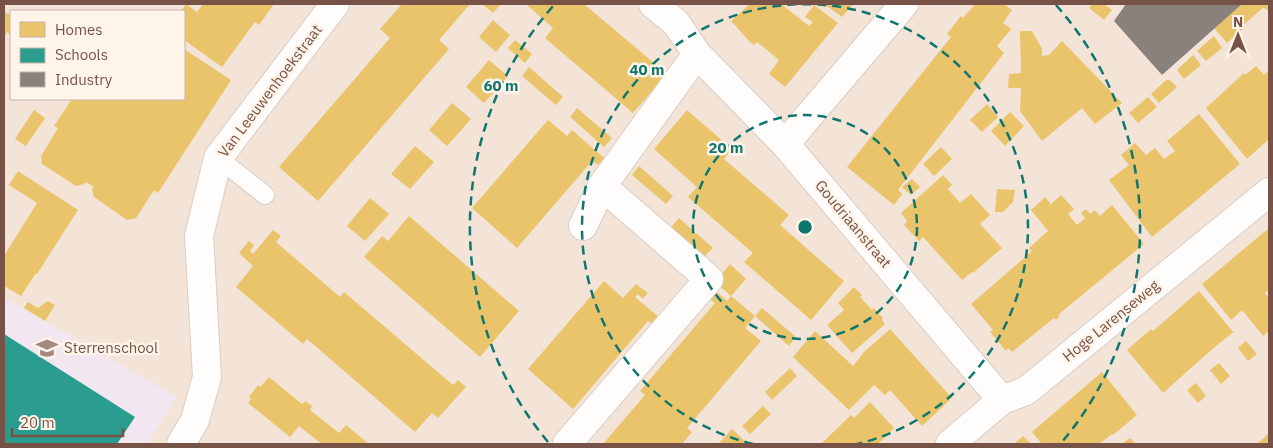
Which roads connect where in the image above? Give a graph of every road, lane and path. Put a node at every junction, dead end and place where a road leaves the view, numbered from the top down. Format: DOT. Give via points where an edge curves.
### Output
graph roads {
  1 [pos="335,4"];
  2 [pos="653,4"];
  3 [pos="904,4"];
  4 [pos="697,54"];
  5 [pos="785,144"];
  6 [pos="218,158"];
  7 [pos="602,186"];
  8 [pos="1269,192"];
  9 [pos="265,195"];
  10 [pos="583,226"];
  11 [pos="1002,400"];
  12 [pos="181,444"];
  13 [pos="567,444"];
  14 [pos="950,444"];
  1 -- 6 [label="street, Van Leeuwenhoekstraat"];
  2 -- 4 [label="street, Goudriaanstraat" via="676,23"];
  3 -- 5 [label="street"];
  4 -- 5 [label="street, Goudriaanstraat"];
  4 -- 7 [label="street"];
  5 -- 11 [label="street, Goudriaanstraat"];
  6 -- 9 [label="lane"];
  6 -- 12 [label="street, Van Leeuwenhoekstraat" via="200,236 207,377 195,420"];
  7 -- 10 [label="street"];
  7 -- 13 [label="street" via="709,279"];
  8 -- 11 [label="street, Hoge Larenseweg" via="1026,391"];
  11 -- 14 [label="street, Hoge Larenseweg"];
}
